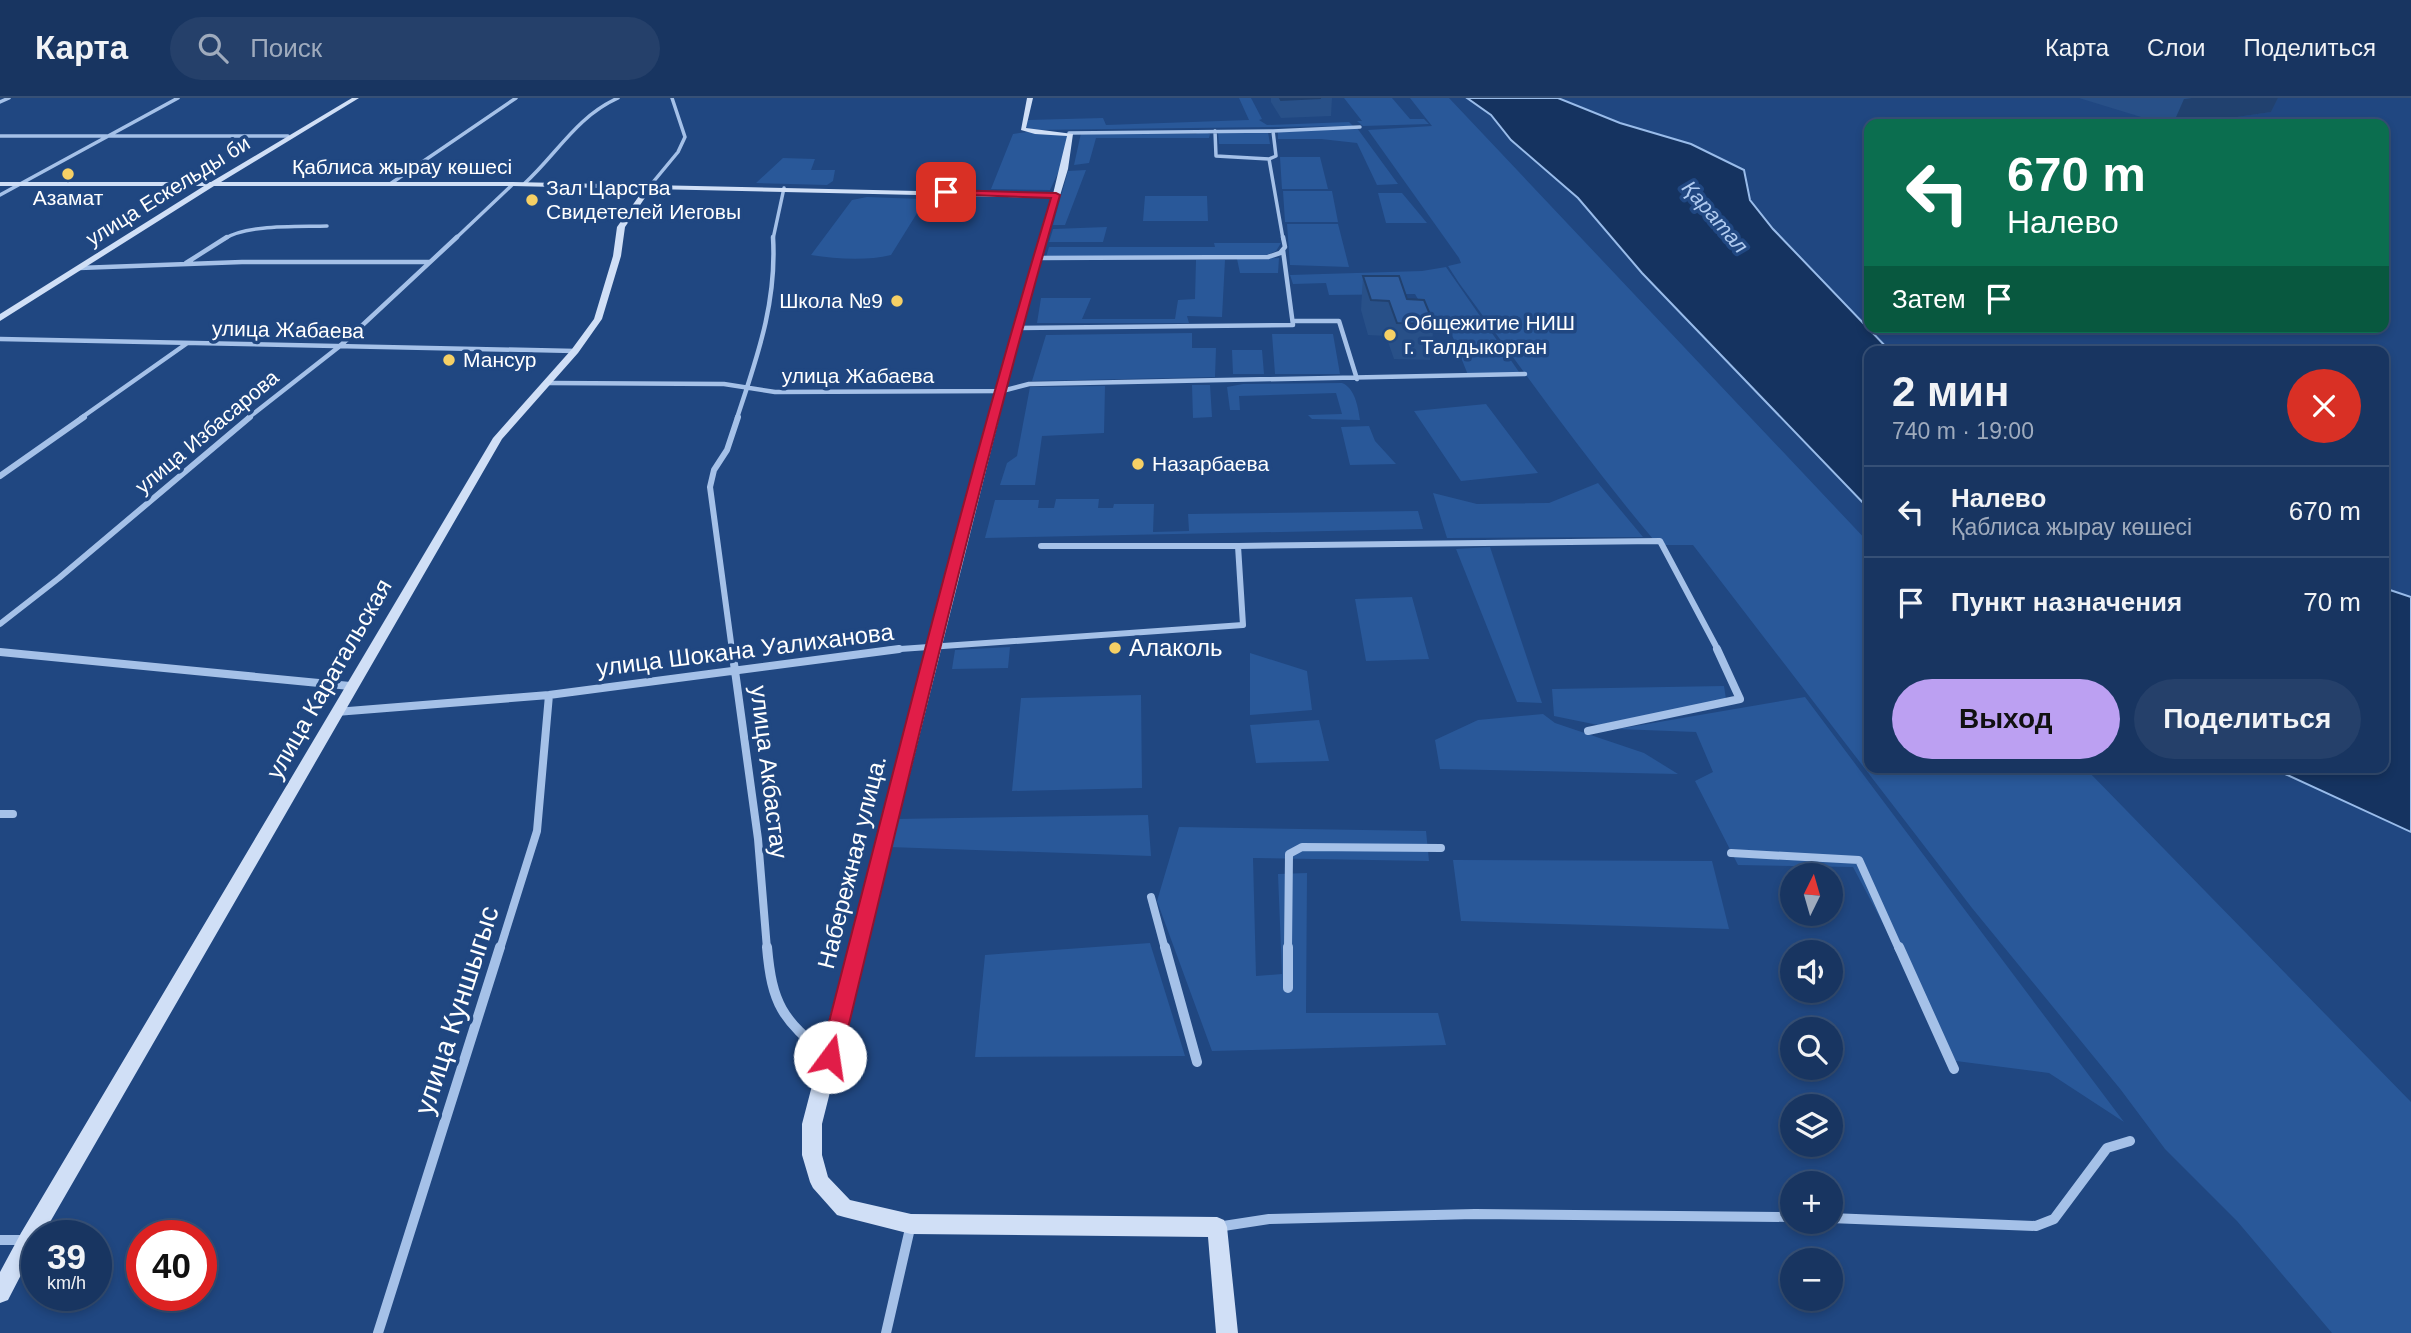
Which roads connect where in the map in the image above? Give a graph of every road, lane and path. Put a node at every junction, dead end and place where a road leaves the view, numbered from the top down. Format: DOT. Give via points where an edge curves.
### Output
graph roads {
  1 [pos="9,98"];
  2 [pos="178,98"];
  3 [pos="356,98"];
  4 [pos="516,98"];
  5 [pos="618,98"];
  6 [pos="672,98"];
  7 [pos="1030,98"];
  8 [pos="0,102"];
  9 [pos="1360,127"];
  10 [pos="1215,131"];
  11 [pos="1273,131"];
  12 [pos="1069,133"];
  13 [pos="0,136"];
  14 [pos="107,136"];
  15 [pos="288,136"];
  16 [pos="1269,159"];
  17 [pos="0,184"];
  18 [pos="21,184"];
  19 [pos="212,184"];
  20 [pos="390,184"];
  21 [pos="513,184"];
  22 [pos="524,184"];
  23 [pos="649,187"];
  24 [pos="784,188"];
  25 [pos="0,195"];
  26 [pos="1056,195"];
  27 [pos="327,226"];
  28 [pos="1283,250"];
  29 [pos="1037,258"];
  30 [pos="430,262"];
  31 [pos="186,264"];
  32 [pos="79,268"];
  33 [pos="0,318"];
  34 [pos="1293,321"];
  35 [pos="1018,328"];
  36 [pos="0,339"];
  37 [pos="187,343"];
  38 [pos="340,346"];
  39 [pos="575,351"];
  40 [pos="1525,374"];
  41 [pos="1357,379"];
  42 [pos="548,383"];
  43 [pos="747,388"];
  44 [pos="1002,391"];
  45 [pos="0,476"];
  46 [pos="1041,546"];
  47 [pos="1238,546"];
  48 [pos="0,624"];
  49 [pos="934,645"];
  50 [pos="0,652"];
  51 [pos="734,670"];
  52 [pos="350,686"];
  53 [pos="549,695"];
  54 [pos="335,712"];
  55 [pos="1588,731"];
  56 [pos="0,814"];
  57 [pos="13,814"];
  58 [pos="1441,848"];
  59 [pos="1731,853"];
  60 [pos="1151,897"];
  61 [pos="1288,988"];
  62 [pos="830,1057"];
  63 [pos="1197,1062"];
  64 [pos="1954,1069"];
  65 [pos="2130,1141"];
  66 [pos="1780,1217"];
  67 [pos="1843,1219"];
  68 [pos="40,1220"];
  69 [pos="911,1224"];
  70 [pos="1217,1227"];
  71 [pos="0,1240"];
  72 [pos="21,1240"];
  73 [pos="21,1253"];
  74 [pos="0,1293"];
  75 [pos="377,1333"];
  76 [pos="886,1333"];
  77 [pos="1227,1333"];
  1 -- 8 [label="street"];
  2 -- 14 [label="street"];
  3 -- 15 [label="street, улица Ескельды би"];
  4 -- 20 [label="street"];
  5 -- 22 [label="street" via="596,108"];
  6 -- 23 [label="street, улица Каратальская" via="685,137"];
  7 -- 12 [label="street" via="1023,129"];
  9 -- 11 [label="street"];
  10 -- 11 [label="street"];
  10 -- 12 [label="street"];
  10 -- 16 [label="street" via="1216,156"];
  11 -- 16 [label="street" via="1276,156"];
  12 -- 26 [label="street, Набережная улица."];
  13 -- 14 [label="street"];
  14 -- 15 [label="street"];
  14 -- 18 [label="street"];
  15 -- 19 [label="street, улица Ескельды би"];
  16 -- 28 [label="street" via="1283,223"];
  17 -- 18 [label="street, Қаблиса жырау көшесі"];
  18 -- 19 [label="street, Қаблиса жырау көшесі"];
  18 -- 25 [label="street"];
  19 -- 20 [label="street, Қаблиса жырау көшесі"];
  19 -- 32 [label="street, улица Ескельды би"];
  20 -- 21 [label="street, Қаблиса жырау көшесі"];
  21 -- 22 [label="street, Қаблиса жырау көшесі"];
  21 -- 30 [label="street, улица Избасарова"];
  22 -- 23 [label="street, Қаблиса жырау көшесі"];
  23 -- 24 [label="street, Қаблиса жырау көшесі"];
  23 -- 39 [label="street, улица Каратальская" via="621,227 598,319"];
  24 -- 26 [label="street, Қаблиса жырау көшесі"];
  24 -- 43 [label="street, улица Акбастау" via="773,233 775,269 766,330"];
  26 -- 29 [label="street, Набережная улица."];
  27 -- 31 [label="street" via="232,234"];
  28 -- 29 [label="street" via="1268,257"];
  28 -- 34 [label="street"];
  29 -- 35 [label="street, Набережная улица."];
  30 -- 31 [label="street"];
  30 -- 38 [label="street, улица Избасарова"];
  31 -- 32 [label="street"];
  32 -- 33 [label="street, улица Ескельды би"];
  34 -- 35 [label="street" via="1293,325"];
  34 -- 41 [label="street" via="1339,321"];
  35 -- 44 [label="street, Набережная улица."];
  36 -- 37 [label="street, улица Жабаева"];
  37 -- 38 [label="street, улица Жабаева"];
  37 -- 45 [label="street"];
  38 -- 39 [label="street, улица Жабаева"];
  38 -- 48 [label="street, улица Избасарова"];
  39 -- 42 [label="street, улица Каратальская"];
  40 -- 41 [label="street, улица Жабаева"];
  41 -- 44 [label="street, улица Жабаева" via="1030,384"];
  42 -- 43 [label="street, улица Жабаева"];
  42 -- 52 [label="street, улица Каратальская" via="498,438"];
  43 -- 44 [label="street, улица Жабаева" via="775,392"];
  43 -- 51 [label="street, улица Акбастау" via="710,487"];
  44 -- 49 [label="street, Набережная улица."];
  46 -- 47 [label="street"];
  47 -- 49 [label="street, улица Шокана Уалиханова" via="1243,625"];
  47 -- 55 [label="street" via="1660,541 1703,618 1740,699"];
  49 -- 51 [label="street, улица Шокана Уалиханова"];
  49 -- 62 [label="street, Набережная улица."];
  50 -- 52 [label="street"];
  51 -- 53 [label="street, улица Шокана Уалиханова"];
  51 -- 62 [label="street, улица Акбастау" via="758,839 770,981 781,1012"];
  52 -- 54 [label="street, улица Каратальская"];
  53 -- 54 [label="street, улица Шокана Уалиханова"];
  53 -- 75 [label="street, улица Куншыгыс" via="537,831"];
  54 -- 68 [label="street, улица Каратальская"];
  56 -- 57 [label="street"];
  58 -- 61 [label="street" via="1302,847 1289,854"];
  59 -- 64 [label="street" via="1859,860"];
  60 -- 63 [label="street"];
  62 -- 69 [label="street, Набережная улица." via="812,1124 812,1155 820,1182 844,1208"];
  65 -- 67 [label="street" via="2107,1148 2054,1219 2036,1226"];
  66 -- 70 [label="street" via="1475,1214 1269,1219"];
  69 -- 70 [label="street, Набережная улица."];
  69 -- 76 [label="street"];
  70 -- 77 [label="street"];
  71 -- 72 [label="street"];
  73 -- 74 [label="street, улица Каратальская"];
}
